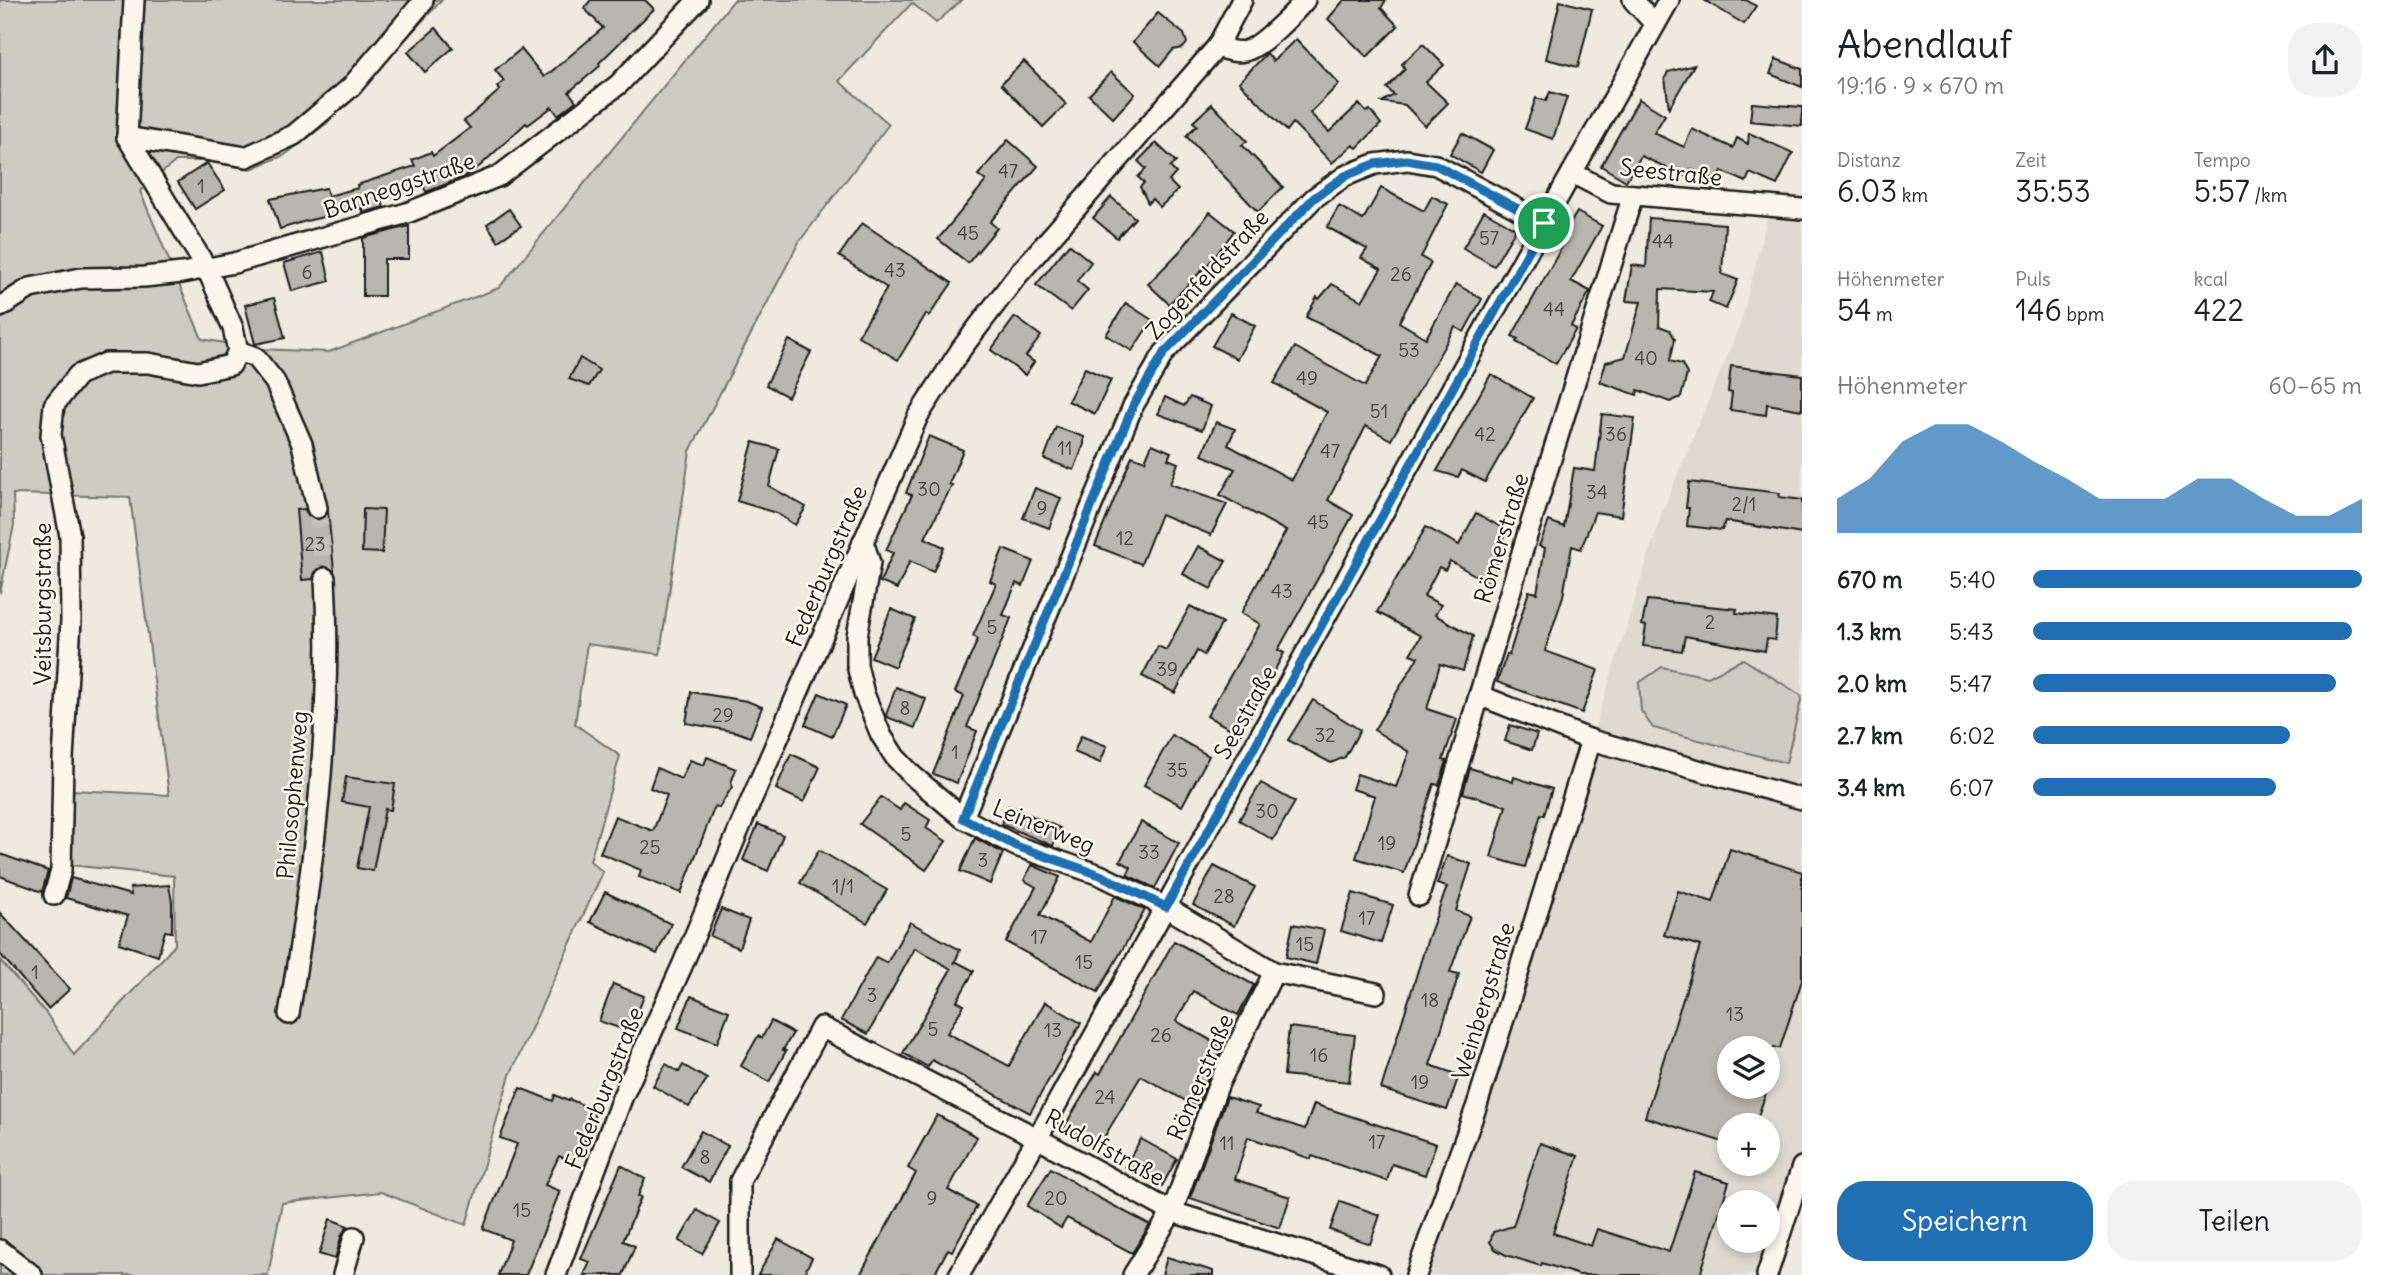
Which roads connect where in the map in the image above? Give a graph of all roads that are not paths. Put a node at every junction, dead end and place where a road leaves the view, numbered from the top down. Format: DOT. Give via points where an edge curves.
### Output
graph roads {
  1 [pos="134,0"];
  2 [pos="423,0"];
  3 [pos="698,0"];
  4 [pos="1242,0"];
  5 [pos="1305,0"];
  6 [pos="1633,0"];
  7 [pos="1669,0"];
  8 [pos="1655,24"];
  9 [pos="1217,47"];
  10 [pos="127,137"];
  11 [pos="1572,173"];
  12 [pos="1633,195"];
  13 [pos="1802,209"];
  14 [pos="1544,223"];
  15 [pos="207,269"];
  16 [pos="0,307"];
  17 [pos="238,351"];
  18 [pos="317,508"];
  19 [pos="863,541"];
  20 [pos="325,578"];
  21 [pos="1479,695"];
  22 [pos="1591,740"];
  23 [pos="1802,799"];
  24 [pos="963,818"];
  25 [pos="54,895"];
  26 [pos="1419,896"];
  27 [pos="1166,907"];
  28 [pos="1274,972"];
  29 [pos="1376,993"];
  30 [pos="289,1014"];
  31 [pos="1037,1138"];
  32 [pos="1802,1167"];
  33 [pos="1172,1212"];
  34 [pos="354,1237"];
  35 [pos="0,1250"];
  36 [pos="32,1275"];
  37 [pos="343,1275"];
  38 [pos="556,1275"];
  39 [pos="740,1275"];
  40 [pos="959,1275"];
  41 [pos="1133,1275"];
  42 [pos="1379,1275"];
  43 [pos="1416,1275"];
  44 [pos="1767,1275"];
  1 -- 10 [label="street"];
  2 -- 10 [label="street" via="351,87 294,135 246,157"];
  3 -- 15 [label="street, Banneggstraße" via="620,83 499,176 407,213"];
  4 -- 9 [label="street, Federburgstraße"];
  5 -- 9 [label="street" via="1253,48 1233,52"];
  6 -- 8 [label="street"];
  7 -- 8 [label="street, Seestraße"];
  8 -- 11 [label="street, Seestraße"];
  9 -- 19 [label="street, Federburgstraße" via="1016,277 962,348 918,416"];
  10 -- 15 [label="street"];
  11 -- 12 [label="street, Seestraße" via="1611,192"];
  11 -- 14 [label="street, Seestraße"];
  12 -- 13 [label="street, Seestraße"];
  12 -- 21 [label="street, Römerstraße"];
  14 -- 24 [label="street, Zogenfeldstraße" via="1436,165 1406,160 1375,164 1345,176 1305,207 1164,353 1133,406"];
  14 -- 27 [label="street, Seestraße"];
  15 -- 16 [label="street" via="81,278 30,288"];
  15 -- 17 [label="street"];
  17 -- 18 [label="street" via="255,357 275,382 302,444"];
  17 -- 25 [label="street, Veitsburgstraße" via="231,365 198,372 148,363 106,363 78,375 54,405 51,435 70,536 71,572 61,870"];
  19 -- 24 [label="street, Leinerweg" via="870,563 857,636 857,665 869,710 904,766"];
  19 -- 38 [label="street, Federburgstraße" via="622,1098"];
  20 -- 30 [label="street, Philosophenweg" via="326,682 319,810"];
  21 -- 22 [label="street"];
  21 -- 26 [label="street, Römerstraße"];
  22 -- 23 [label="street"];
  22 -- 43 [label="street, Weinbergstraße" via="1476,1105"];
  24 -- 27 [label="street, Leinerweg" via="1016,846 1100,875"];
  27 -- 28 [label="street"];
  27 -- 31 [label="street, Seestraße"];
  28 -- 29 [label="street"];
  28 -- 33 [label="street, Römerstraße" via="1219,1083"];
  31 -- 33 [label="street, Rudolfstraße"];
  31 -- 39 [label="street, Rudolfstraße" via="821,1027 740,1181"];
  31 -- 40 [label="street, Seestraße"];
  32 -- 44 [label="street"];
  33 -- 41 [label="street, Römerstraße"];
  33 -- 42 [label="street, Rudolfstraße"];
  34 -- 37 [label="street"];
  35 -- 36 [label="street"];
}
